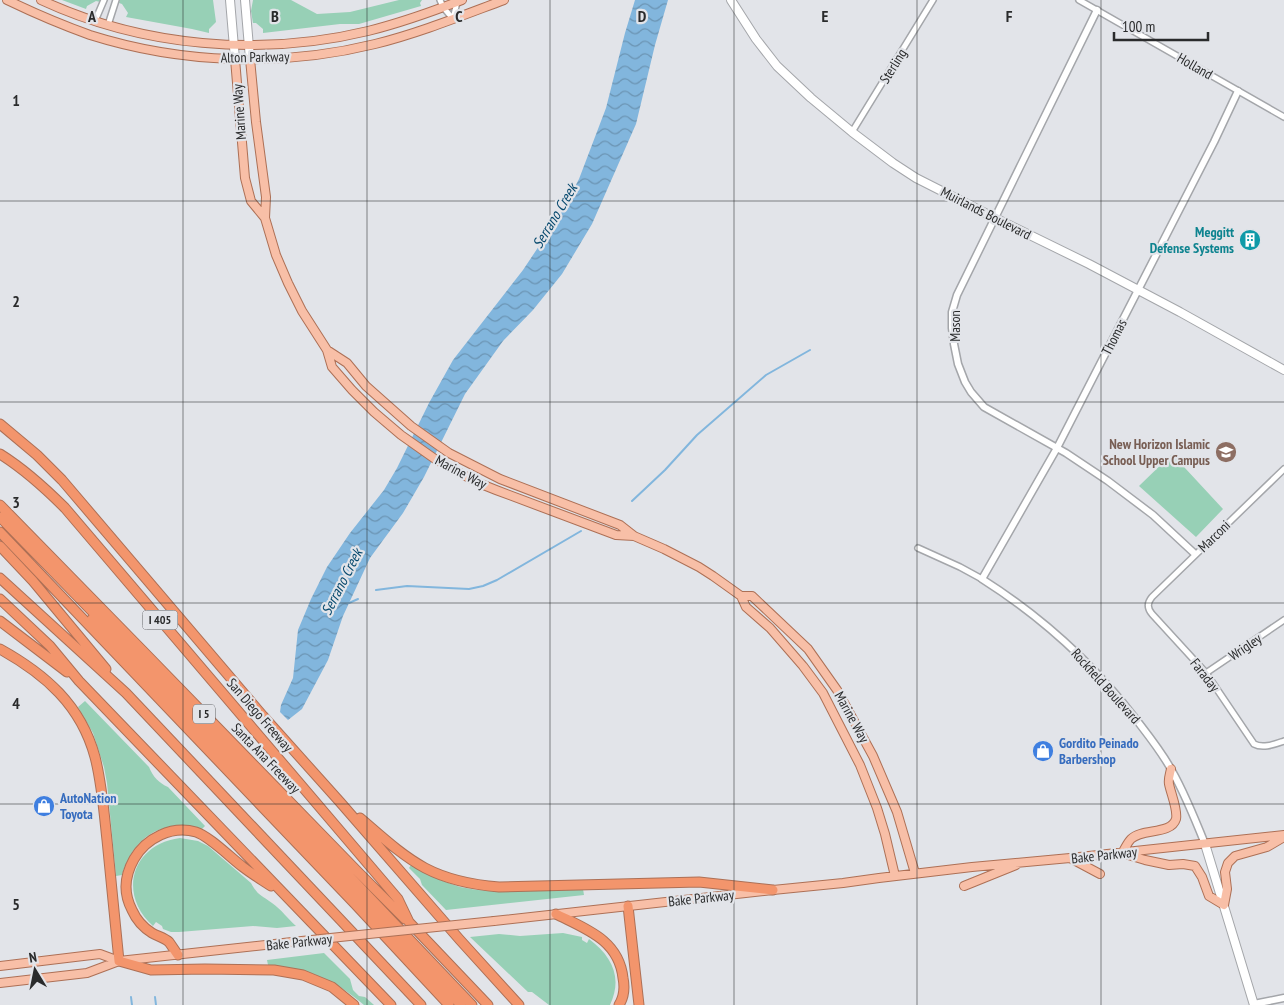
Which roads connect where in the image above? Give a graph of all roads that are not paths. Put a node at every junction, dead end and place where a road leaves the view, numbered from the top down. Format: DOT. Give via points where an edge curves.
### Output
graph roads {
  1 [pos="6,0"];
  2 [pos="41,0"];
  3 [pos="104,0"];
  4 [pos="116,0"];
  5 [pos="230,0"];
  6 [pos="244,0"];
  7 [pos="504,0"];
  8 [pos="731,0"];
  9 [pos="934,0"];
  10 [pos="1079,0"];
  11 [pos="458,1"];
  12 [pos="442,4"];
  13 [pos="1097,10"];
  14 [pos="453,18"];
  15 [pos="96,21"];
  16 [pos="108,25"];
  17 [pos="234,45"];
  18 [pos="248,45"];
  19 [pos="234,59"];
  20 [pos="250,59"];
  21 [pos="1238,91"];
  22 [pos="1284,117"];
  23 [pos="852,132"];
  24 [pos="264,218"];
  25 [pos="995,218"];
  26 [pos="1138,290"];
  27 [pos="327,350"];
  28 [pos="1284,370"];
  29 [pos="0,424"];
  30 [pos="1057,448"];
  31 [pos="0,454"];
  32 [pos="1284,469"];
  33 [pos="0,505"];
  34 [pos="0,516"];
  35 [pos="0,523"];
  36 [pos="0,532"];
  37 [pos="634,536"];
  38 [pos="0,546"];
  39 [pos="918,548"];
  40 [pos="1195,554"];
  41 [pos="0,578"];
  42 [pos="982,579"];
  43 [pos="742,596"];
  44 [pos="0,599"];
  45 [pos="1148,606"];
  46 [pos="1284,620"];
  47 [pos="0,621"];
  48 [pos="0,648"];
  49 [pos="1206,673"];
  50 [pos="79,681"];
  51 [pos="126,693"];
  52 [pos="1284,742"];
  53 [pos="1171,769"];
  54 [pos="340,802"];
  55 [pos="1284,836"];
  56 [pos="300,842"];
  57 [pos="1205,844"];
  58 [pos="1122,853"];
  59 [pos="1070,858"];
  60 [pos="1025,862"];
  61 [pos="915,873"];
  62 [pos="1100,874"];
  63 [pos="895,876"];
  64 [pos="964,886"];
  65 [pos="773,890"];
  66 [pos="286,896"];
  67 [pos="1224,905"];
  68 [pos="628,906"];
  69 [pos="556,914"];
  70 [pos="408,922"];
  71 [pos="178,955"];
  72 [pos="119,961"];
  73 [pos="0,966"];
  74 [pos="0,983"];
  75 [pos="503,988"];
  76 [pos="1284,998"];
  77 [pos="354,1005"];
  78 [pos="391,1005"];
  79 [pos="421,1005"];
  80 [pos="448,1005"];
  81 [pos="460,1005"];
  82 [pos="472,1005"];
  83 [pos="488,1005"];
  84 [pos="519,1005"];
  85 [pos="529,1005"];
  86 [pos="619,1005"];
  87 [pos="639,1005"];
  88 [pos="1253,1005"];
  1 -- 19 [label="main road, Alton Parkway" via="62,24 119,43 169,53"];
  2 -- 15 [label="main road, Alton Parkway"];
  3 -- 15 [label="street"];
  4 -- 16 [label="street"];
  5 -- 17 [label="main road, Marine Way"];
  6 -- 18 [label="main road, Marine Way"];
  7 -- 14 [label="main road, Alton Parkway"];
  8 -- 23 [label="main road, Muirlands Boulevard" via="777,66"];
  9 -- 23 [label="street, Sterling"];
  10 -- 13 [label="street, Holland"];
  11 -- 12 [label="main road, Alton Parkway"];
  11 -- 14 [label="street"];
  12 -- 14 [label="street"];
  12 -- 18 [label="main road, Alton Parkway" via="390,25 338,37"];
  13 -- 21 [label="street, Holland"];
  13 -- 25 [label="street, Mason"];
  14 -- 20 [label="main road, Alton Parkway" via="352,49 310,56"];
  15 -- 16 [label="main road, Alton Parkway"];
  16 -- 17 [label="main road, Alton Parkway" via="167,38"];
  17 -- 18 [label="main road, Alton Parkway"];
  17 -- 19 [label="main road, Marine Way"];
  18 -- 20 [label="main road, Marine Way"];
  19 -- 20 [label="main road, Alton Parkway"];
  19 -- 24 [label="main road, Marine Way" via="245,178 251,201"];
  20 -- 24 [label="main road, Marine Way" via="266,197"];
  21 -- 22 [label="street, Holland"];
  21 -- 26 [label="street, Thomas"];
  23 -- 25 [label="main road, Muirlands Boulevard" via="916,178"];
  24 -- 27 [label="main road, Marine Way" via="288,283"];
  25 -- 26 [label="main road, Muirlands Boulevard"];
  25 -- 30 [label="street, Mason" via="964,279 952,312 958,364 968,387 984,407"];
  26 -- 28 [label="main road, Muirlands Boulevard"];
  26 -- 30 [label="street, Thomas"];
  27 -- 37 [label="main road, Marine Way" via="347,363 366,386 411,426 449,453 500,479 620,525"];
  27 -- 37 [label="main road, Marine Way" via="332,366 368,406 401,435 436,459 496,490 616,535"];
  29 -- 54 [label="highway" via="62,480"];
  30 -- 40 [label="street, Mason" via="1152,515"];
  30 -- 42 [label="street, Thomas"];
  31 -- 70 [label="highway, San Diego Freeway / I 405" via="48,491 80,526 398,899"];
  32 -- 40 [label="street, Marconi"];
  33 -- 70 [label="highway, Santa Ana Freeway / I 5"];
  34 -- 82 [label="highway"];
  35 -- 56 [label="highway" via="185,715"];
  36 -- 56 [label="highway"];
  37 -- 43 [label="main road, Marine Way" via="699,567"];
  38 -- 51 [label="highway" via="33,580"];
  39 -- 42 [label="street, Rockfield Boulevard"];
  40 -- 45 [label="street, Marconi" via="1152,597"];
  41 -- 51 [label="highway"];
  42 -- 53 [label="street, Rockfield Boulevard" via="1028,610 1083,658 1122,700"];
  43 -- 61 [label="main road, Marine Way" via="752,596 801,643 837,690 873,756 897,812"];
  43 -- 63 [label="main road, Marine Way" via="746,607 792,652 823,693 860,765 877,808"];
  44 -- 50 [label="highway" via="50,646"];
  45 -- 49 [label="street, Faraday"];
  46 -- 49 [label="street, Wrigley"];
  47 -- 50 [label="highway"];
  48 -- 72 [label="highway" via="55,688 83,726 98,771"];
  49 -- 52 [label="street, Faraday" via="1252,741 1258,746"];
  50 -- 66 [label="highway"];
  51 -- 79 [label="highway"];
  53 -- 57 [label="street, Rockfield Boulevard"];
  53 -- 58 [label="main road" via="1169,782 1176,820 1165,830 1142,833 1131,839"];
  54 -- 65 [label="highway" via="424,867 478,886 699,882"];
  54 -- 75 [label="highway"];
  55 -- 57 [label="main road, Bake Parkway"];
  55 -- 67 [label="main road" via="1268,847 1235,856 1228,863"];
  56 -- 80 [label="highway"];
  56 -- 81 [label="highway"];
  57 -- 58 [label="main road, Bake Parkway"];
  57 -- 67 [label="main road, Rockfield Boulevard"];
  58 -- 59 [label="main road, Bake Parkway"];
  58 -- 67 [label="main road" via="1169,865 1195,866 1209,896"];
  59 -- 60 [label="main road, Bake Parkway"];
  59 -- 62 [label="main road"];
  60 -- 61 [label="main road, Bake Parkway"];
  60 -- 64 [label="main road"];
  61 -- 63 [label="main road, Bake Parkway"];
  63 -- 65 [label="main road, Bake Parkway"];
  65 -- 68 [label="main road, Bake Parkway"];
  66 -- 71 [label="highway" via="197,832 169,832 155,837 137,853 130,866 126,887 128,898 143,926 168,941"];
  66 -- 78 [label="highway"];
  67 -- 88 [label="main road, Rockfield Boulevard"];
  68 -- 69 [label="main road, Bake Parkway"];
  68 -- 87 [label="highway"];
  69 -- 71 [label="main road, Bake Parkway, bridge"];
  69 -- 86 [label="highway" via="592,932 612,950 623,975 624,993"];
  70 -- 83 [label="highway, San Diego Freeway / I 5"];
  71 -- 72 [label="main road, Bake Parkway"];
  72 -- 73 [label="main road, Bake Parkway" via="100,954"];
  72 -- 74 [label="main road, Bake Parkway" via="87,973"];
  72 -- 77 [label="highway" via="151,970 274,970 303,975 332,987"];
  75 -- 84 [label="highway"];
  75 -- 85 [label="highway"];
  76 -- 88 [label="street"];
}
